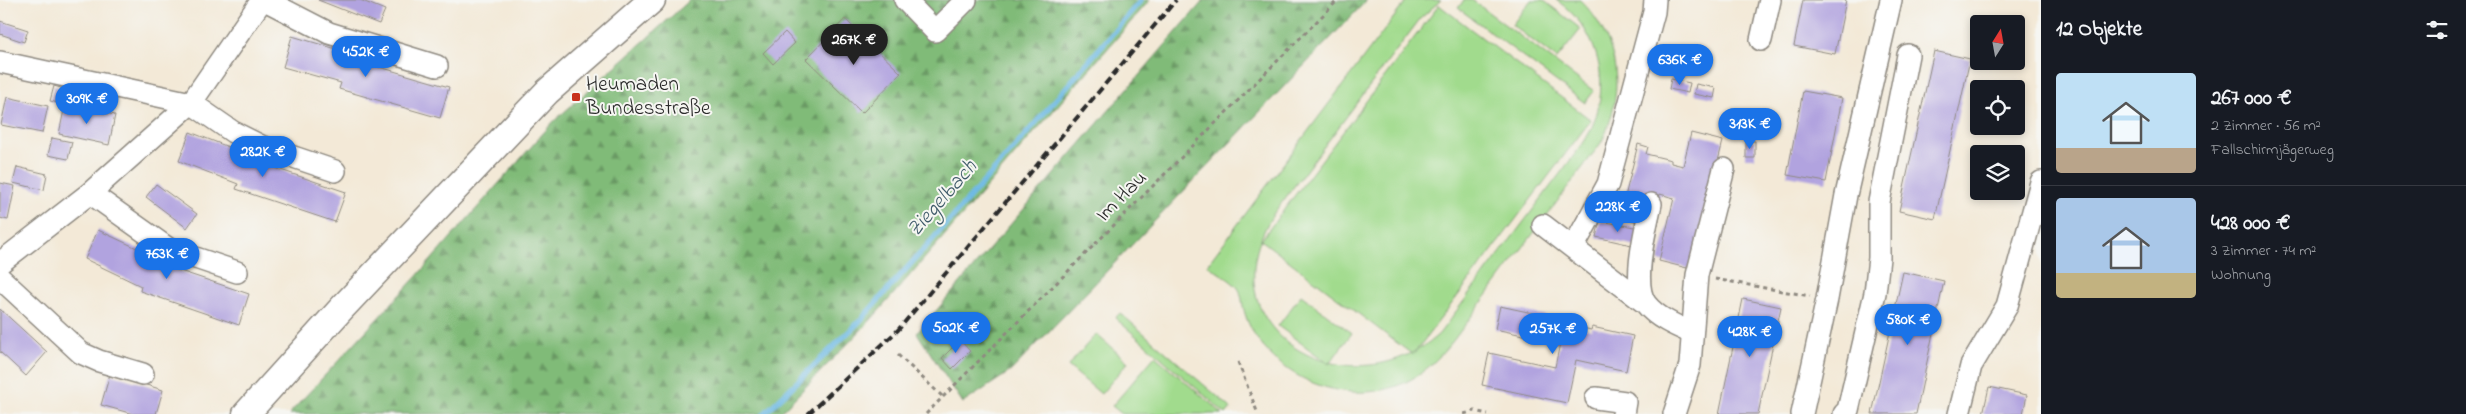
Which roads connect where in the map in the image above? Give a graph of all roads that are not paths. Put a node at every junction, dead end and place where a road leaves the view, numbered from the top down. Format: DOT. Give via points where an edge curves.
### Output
graph roads {
  1 [pos="264,0"];
  2 [pos="905,0"];
  3 [pos="966,0"];
  4 [pos="1655,0"];
  5 [pos="1770,0"];
  6 [pos="1891,0"];
  7 [pos="650,1"];
  8 [pos="1761,40"];
  9 [pos="1908,55"];
  10 [pos="0,62"];
  11 [pos="437,66"];
  12 [pos="190,103"];
  13 [pos="1724,168"];
  14 [pos="335,171"];
  15 [pos="2041,182"];
  16 [pos="90,193"];
  17 [pos="1846,195"];
  18 [pos="1879,202"];
  19 [pos="1651,204"];
  20 [pos="1542,225"];
  21 [pos="1573,248"];
  22 [pos="3,263"];
  23 [pos="237,272"];
  24 [pos="1645,303"];
  25 [pos="1692,333"];
  26 [pos="143,374"];
  27 [pos="1596,398"];
  28 [pos="246,414"];
  29 [pos="1623,414"];
  30 [pos="1674,414"];
  31 [pos="1802,414"];
  32 [pos="1844,414"];
  33 [pos="1958,414"];
  1 -- 11 [label="street" via="328,33"];
  1 -- 12 [label="street"];
  2 -- 3 [label="street" via="935,31"];
  4 -- 21 [label="street" via="1608,184"];
  5 -- 8 [label="street"];
  6 -- 17 [label="street"];
  7 -- 28 [label="main road" via="547,92"];
  9 -- 18 [label="street"];
  10 -- 12 [label="street"];
  12 -- 14 [label="street" via="260,146"];
  12 -- 16 [label="street"];
  13 -- 25 [label="street" via="1697,275"];
  15 -- 33 [label="street" via="2007,306 1971,366"];
  16 -- 22 [label="street"];
  16 -- 23 [label="street" via="169,249"];
  17 -- 18 [label="street"];
  17 -- 31 [label="street"];
  18 -- 32 [label="street" via="1875,293 1848,410"];
  19 -- 24 [label="street" via="1640,252"];
  20 -- 21 [label="street"];
  21 -- 24 [label="street"];
  22 -- 26 [label="street" via="80,353"];
  24 -- 25 [label="street" via="1668,322"];
  25 -- 30 [label="street" via="1690,365"];
  27 -- 29 [label="street" via="1625,402"];
}
